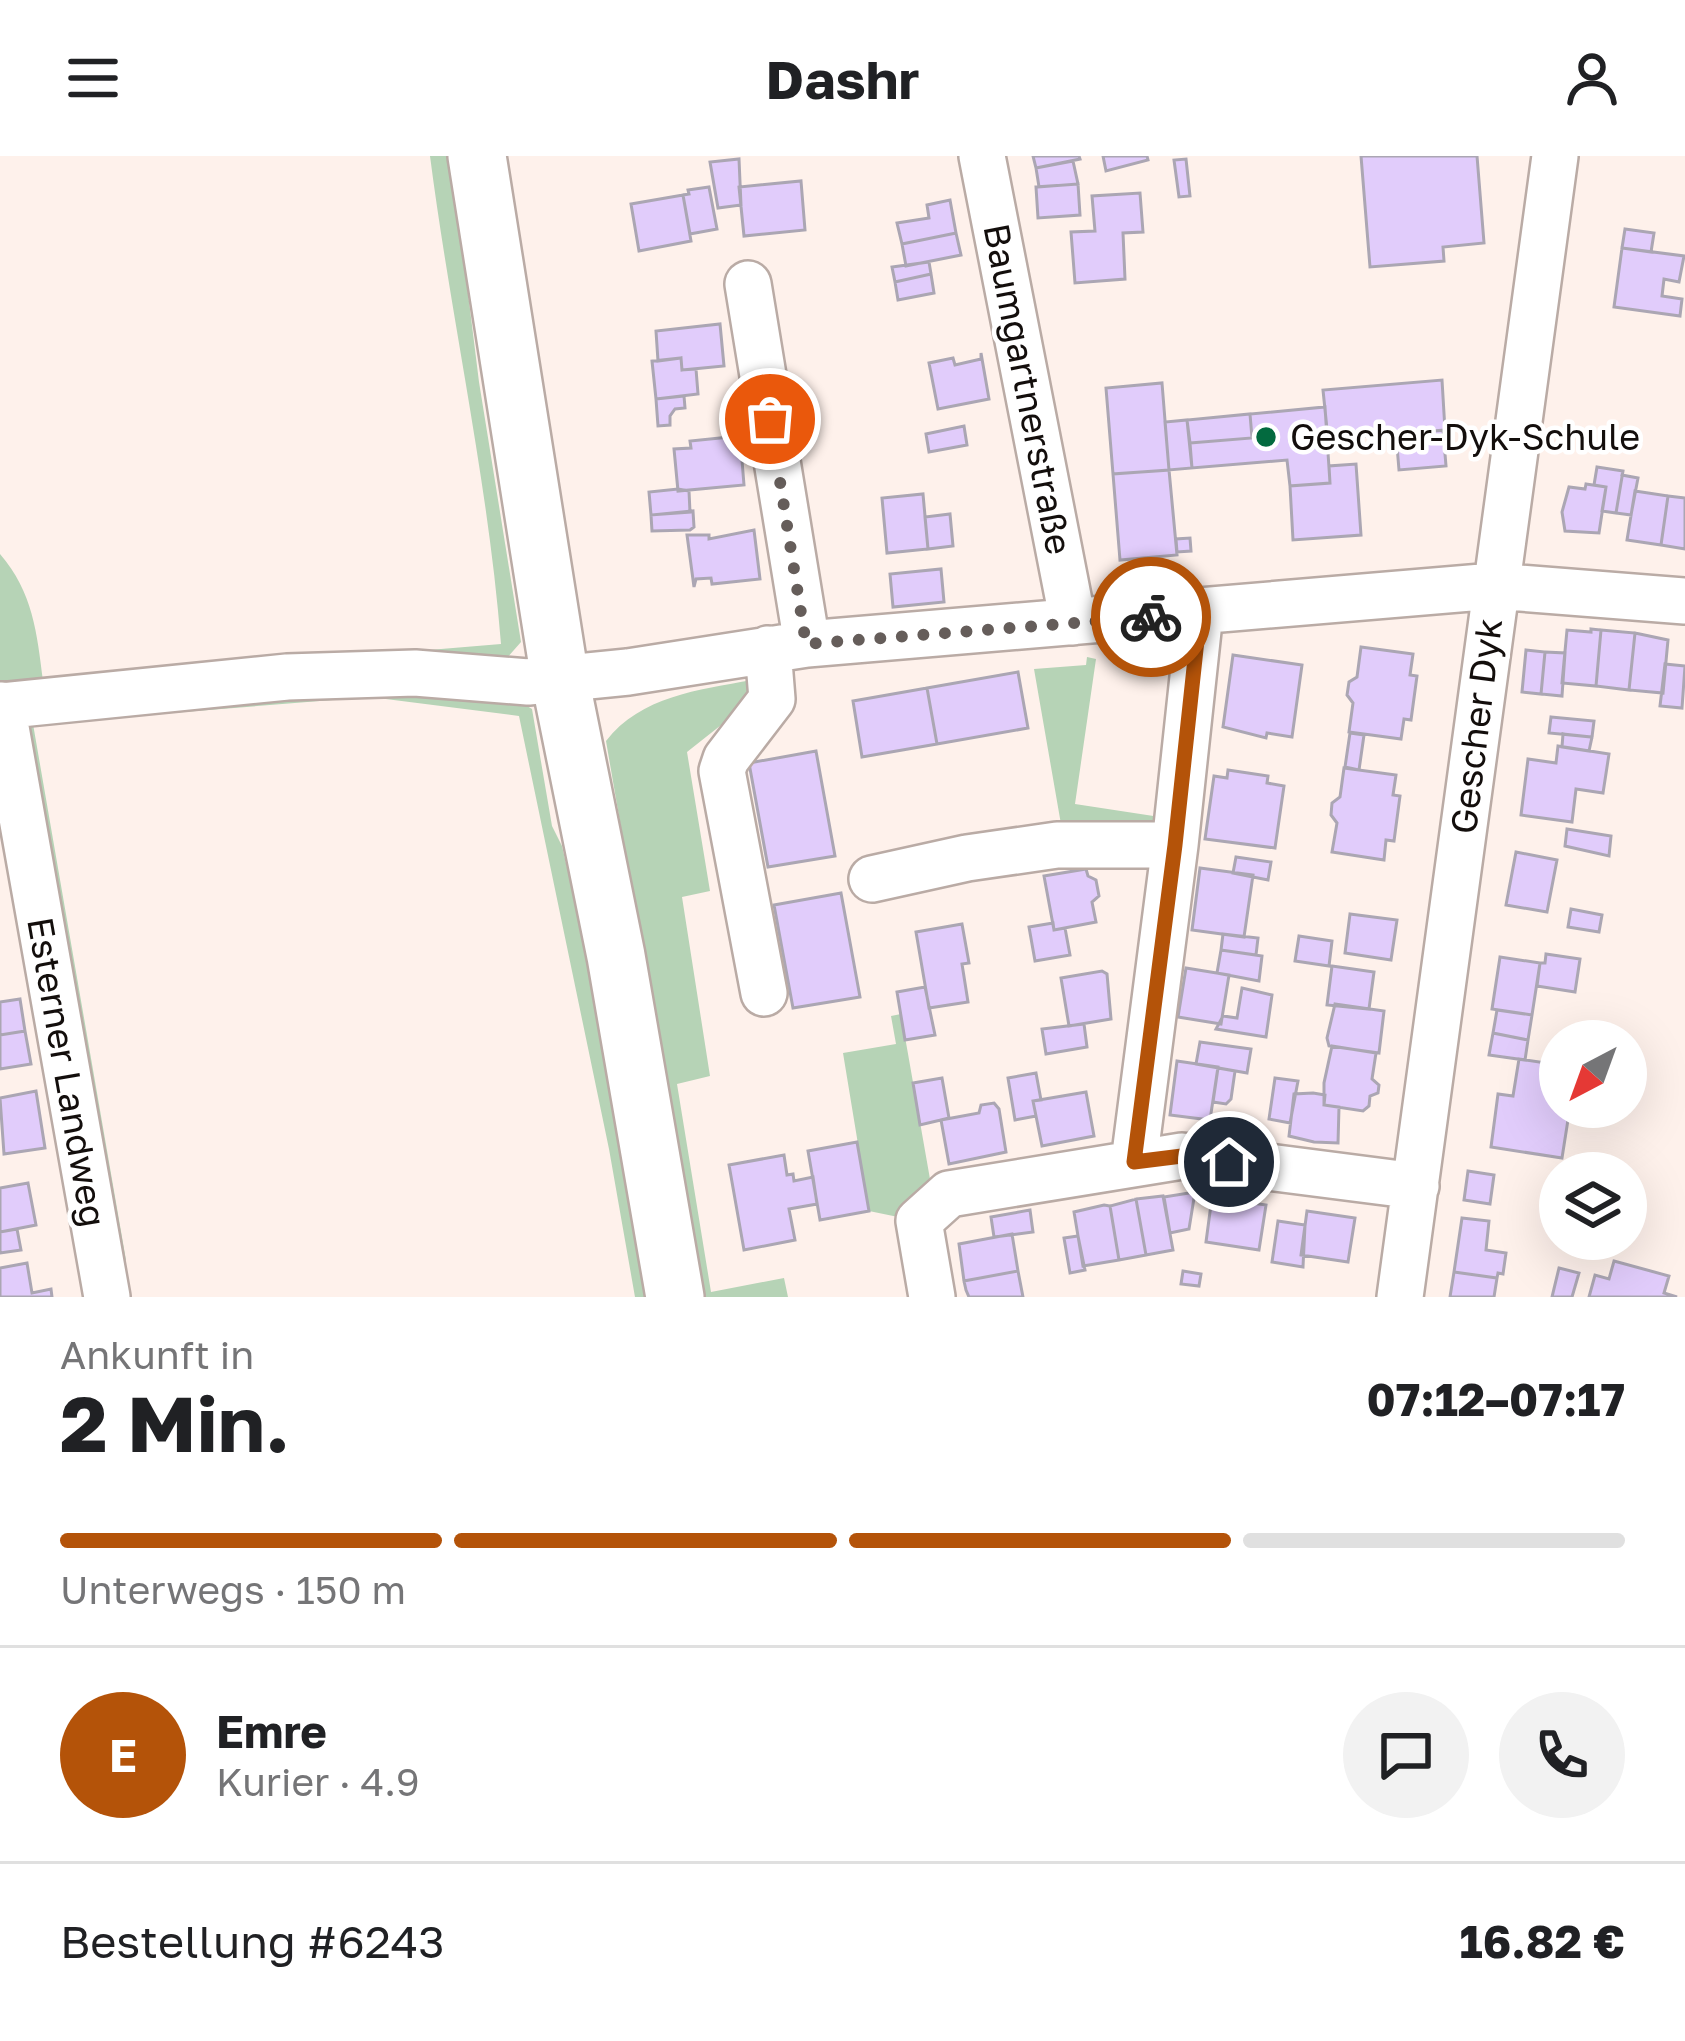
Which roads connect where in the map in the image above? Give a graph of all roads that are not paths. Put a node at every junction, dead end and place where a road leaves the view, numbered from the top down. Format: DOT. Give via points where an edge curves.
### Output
graph roads {
  1 [pos="477,156"];
  2 [pos="982,156"];
  3 [pos="1555,156"];
  4 [pos="748,284"];
  5 [pos="1494,586"];
  6 [pos="1685,601"];
  7 [pos="1200,612"];
  8 [pos="1073,622"];
  9 [pos="769,649"];
  10 [pos="560,679"];
  11 [pos="1,706"];
  12 [pos="1175,845"];
  13 [pos="872,880"];
  14 [pos="764,993"];
  15 [pos="1134,1162"];
  16 [pos="1416,1186"];
  17 [pos="107,1297"];
  18 [pos="675,1297"];
  19 [pos="932,1297"];
  20 [pos="1400,1297"];
  1 -- 10 [label="main road"];
  2 -- 8 [label="street, Baumgartnerstraße"];
  3 -- 5 [label="street, Gescher Dyk"];
  4 -- 9 [label="street"];
  5 -- 6 [label="street, Esterner Landweg"];
  5 -- 7 [label="street, Esterner Landweg"];
  5 -- 16 [label="street, Gescher Dyk"];
  7 -- 8 [label="street, Esterner Landweg"];
  7 -- 12 [label="street"];
  8 -- 9 [label="street, Esterner Landweg"];
  9 -- 10 [label="street, Esterner Landweg"];
  9 -- 14 [label="street" via="772,699 722,771"];
  10 -- 11 [label="street, Esterner Landweg" via="287,677"];
  10 -- 18 [label="main road"];
  11 -- 17 [label="street, Esterner Landweg"];
  12 -- 13 [label="street" via="1057,845"];
  12 -- 15 [label="street"];
  15 -- 16 [label="street" via="1182,1156"];
  15 -- 19 [label="street" via="949,1194 919,1222"];
  16 -- 20 [label="street, Gescher Dyk"];
}
